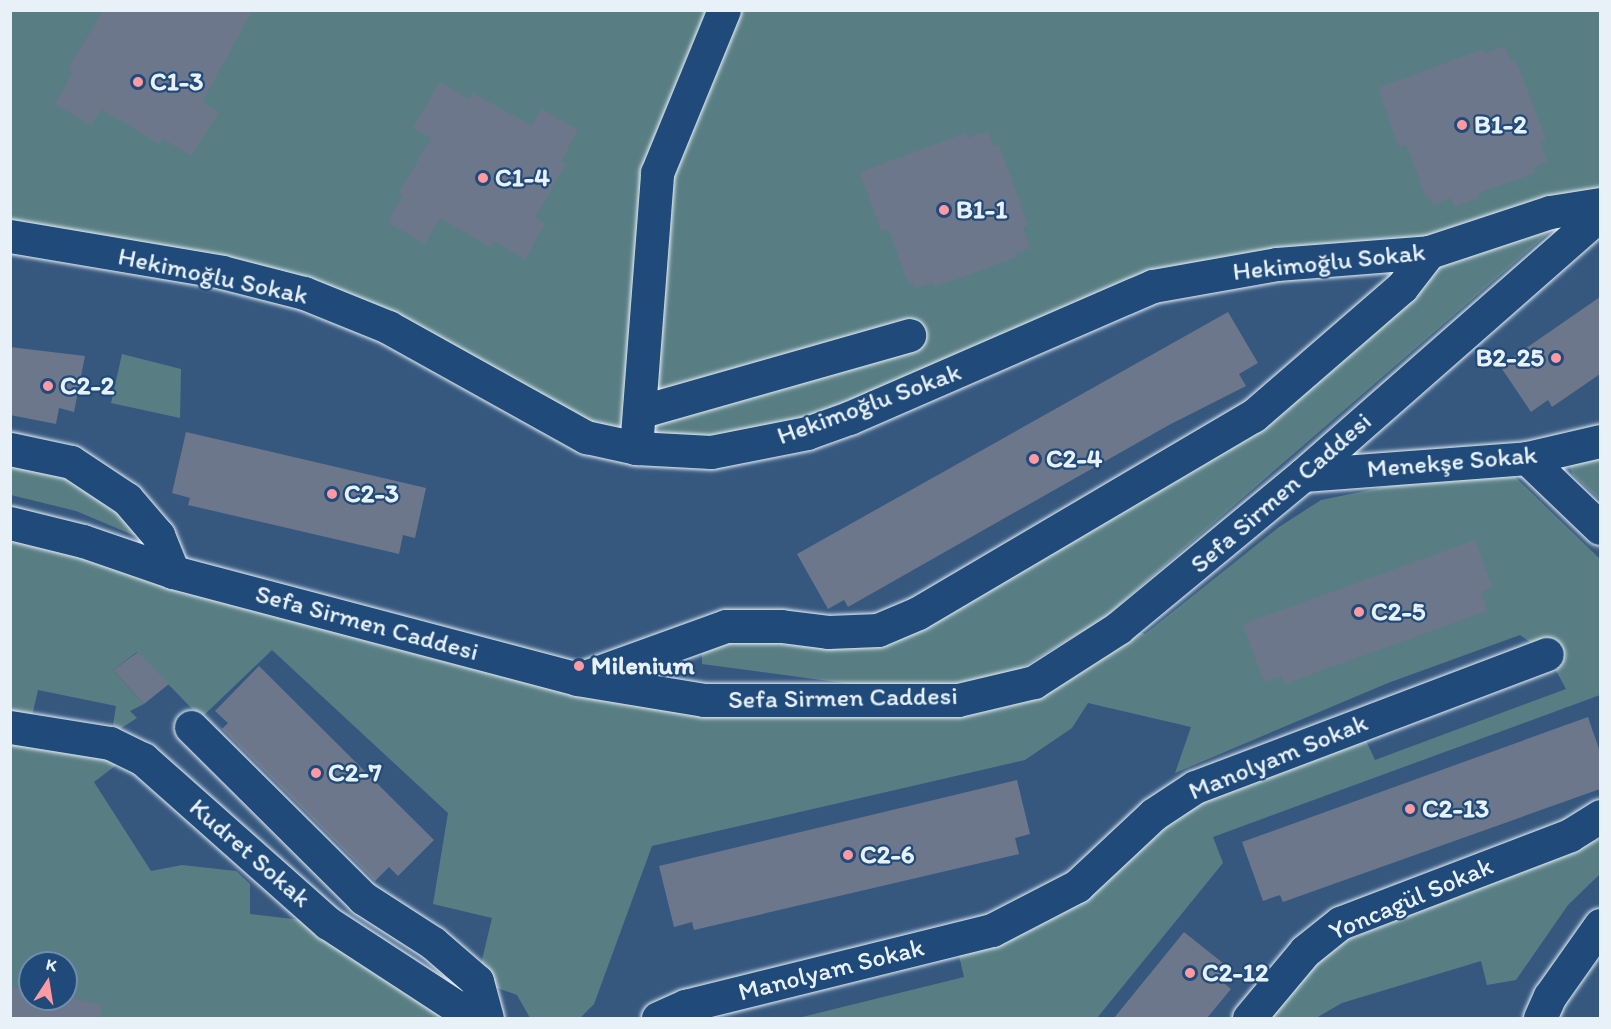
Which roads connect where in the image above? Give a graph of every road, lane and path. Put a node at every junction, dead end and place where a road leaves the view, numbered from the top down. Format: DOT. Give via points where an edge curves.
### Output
graph roads {
  1 [pos="724,10"];
  2 [pos="1600,204"];
  3 [pos="1600,214"];
  4 [pos="10,236"];
  5 [pos="1430,252"];
  6 [pos="909,335"];
  7 [pos="639,412"];
  8 [pos="1600,441"];
  9 [pos="636,448"];
  10 [pos="10,449"];
  11 [pos="1527,458"];
  12 [pos="1303,475"];
  13 [pos="10,523"];
  14 [pos="1600,528"];
  15 [pos="173,572"];
  16 [pos="1547,654"];
  17 [pos="577,679"];
  18 [pos="10,727"];
  19 [pos="191,727"];
  20 [pos="1600,816"];
  21 [pos="1600,926"];
  22 [pos="474,1018"];
  23 [pos="487,1018"];
  24 [pos="658,1018"];
  25 [pos="1249,1018"];
  26 [pos="1540,1018"];
  1 -- 7 [label="street" via="657,173"];
  2 -- 5 [label="street, Hekimoğlu Sokak" via="1550,212"];
  3 -- 12 [label="street, Sefa Sirmen Caddesi"];
  4 -- 9 [label="street, Hekimoğlu Sokak" via="222,272 304,293 388,327 586,437"];
  5 -- 9 [label="street, Hekimoğlu Sokak" via="1277,264 1153,286 950,376 807,433 711,452"];
  5 -- 17 [label="street" via="1402,287 1253,416 918,613 878,630 828,633 781,626 726,626"];
  6 -- 7 [label="street"];
  7 -- 9 [label="street"];
  8 -- 11 [label="street, Menekşe Sokak"];
  10 -- 15 [label="street" via="71,462 127,499 158,535"];
  11 -- 12 [label="street, Menekşe Sokak"];
  11 -- 14 [label="street"];
  12 -- 17 [label="street, Sefa Sirmen Caddesi" via="1118,628 1034,682 958,700 704,700"];
  13 -- 15 [label="street, Sefa Sirmen Caddesi" via="83,541"];
  15 -- 17 [label="street, Sefa Sirmen Caddesi"];
  16 -- 24 [label="street, Manolyam Sokak" via="1196,787 1154,814 1077,886 992,930 685,1006"];
  18 -- 22 [label="street, Kudret Sokak" via="98,741 143,759 328,923"];
  19 -- 23 [label="street" via="363,898 434,944 477,981"];
  20 -- 25 [label="street, Yoncagül Sokak" via="1570,835 1340,923 1321,935 1298,959"];
  21 -- 26 [label="street" via="1550,996"];
}
